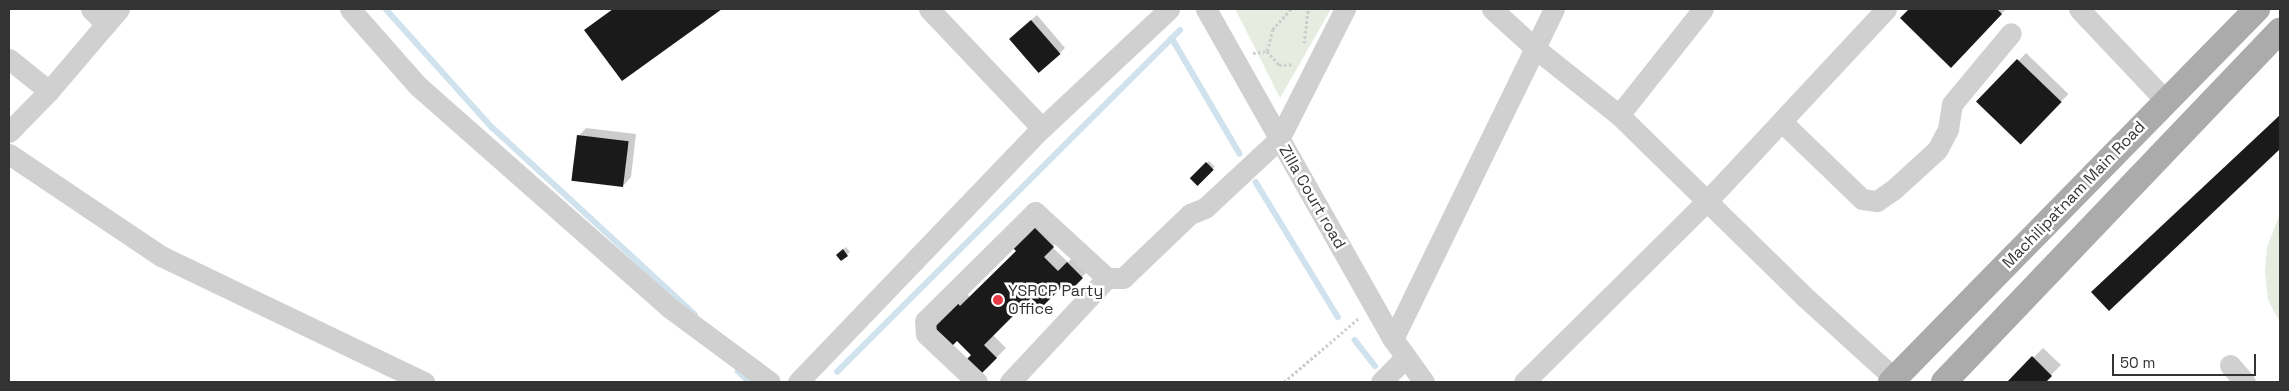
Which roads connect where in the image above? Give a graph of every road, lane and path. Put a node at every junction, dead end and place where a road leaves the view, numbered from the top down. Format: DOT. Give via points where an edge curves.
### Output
graph roads {
  1 [pos="91,9"];
  2 [pos="350,9"];
  3 [pos="929,9"];
  4 [pos="1169,9"];
  5 [pos="1206,9"];
  6 [pos="1291,9"];
  7 [pos="1308,9"];
  8 [pos="1345,9"];
  9 [pos="1492,9"];
  10 [pos="1554,9"];
  11 [pos="1704,9"];
  12 [pos="1886,9"];
  13 [pos="2079,9"];
  14 [pos="2257,9"];
  15 [pos="112,16"];
  16 [pos="2280,31"];
  17 [pos="2011,33"];
  18 [pos="1536,49"];
  19 [pos="1301,52"];
  20 [pos="9,59"];
  21 [pos="1298,59"];
  22 [pos="49,91"];
  23 [pos="2166,101"];
  24 [pos="1619,114"];
  25 [pos="1782,122"];
  26 [pos="1042,128"];
  27 [pos="9,132"];
  28 [pos="1278,139"];
  29 [pos="9,154"];
  30 [pos="1708,200"];
  31 [pos="1107,278"];
  32 [pos="1373,305"];
  33 [pos="1393,339"];
  34 [pos="1406,357"];
  35 [pos="2230,365"];
  36 [pos="1893,380"];
  37 [pos="424,382"];
  38 [pos="770,382"];
  39 [pos="798,382"];
  40 [pos="977,382"];
  41 [pos="1010,382"];
  42 [pos="1284,382"];
  43 [pos="1381,382"];
  44 [pos="1424,382"];
  45 [pos="1524,382"];
  46 [pos="1944,382"];
  47 [pos="2245,382"];
  1 -- 15 [label="street"];
  2 -- 38 [label="street" via="418,86 670,308"];
  3 -- 26 [label="street"];
  4 -- 26 [label="street"];
  5 -- 28 [label="street, Zilla Court road"];
  6 -- 21 [label="path" via="1273,30 1267,51 1278,65 1294,65"];
  7 -- 19 [label="path"];
  8 -- 28 [label="street"];
  9 -- 18 [label="street"];
  10 -- 18 [label="street"];
  11 -- 24 [label="street"];
  12 -- 25 [label="street"];
  13 -- 23 [label="street"];
  14 -- 23 [label="main road, Machilipatnam Main Road"];
  15 -- 22 [label="street"];
  16 -- 46 [label="main road"];
  17 -- 25 [label="street" via="1952,104 1948,129 1937,150 1876,201 1862,199"];
  18 -- 24 [label="street"];
  18 -- 33 [label="street"];
  20 -- 22 [label="street"];
  22 -- 27 [label="street"];
  23 -- 36 [label="main road, Machilipatnam Main Road"];
  24 -- 30 [label="street"];
  25 -- 30 [label="street"];
  26 -- 39 [label="street"];
  28 -- 31 [label="street" via="1205,208 1190,214 1123,278"];
  28 -- 32 [label="street, Zilla Court road"];
  29 -- 37 [label="street" via="161,256"];
  30 -- 36 [label="street"];
  30 -- 45 [label="street"];
  31 -- 40 [label="street" via="1035,212 925,321 926,334"];
  31 -- 41 [label="street"];
  32 -- 33 [label="street, Zilla Court road"];
  32 -- 42 [label="path"];
  33 -- 34 [label="street, Zilla Court road"];
  34 -- 43 [label="street"];
  34 -- 44 [label="street, Zilla Court road"];
  35 -- 47 [label="street"];
}
